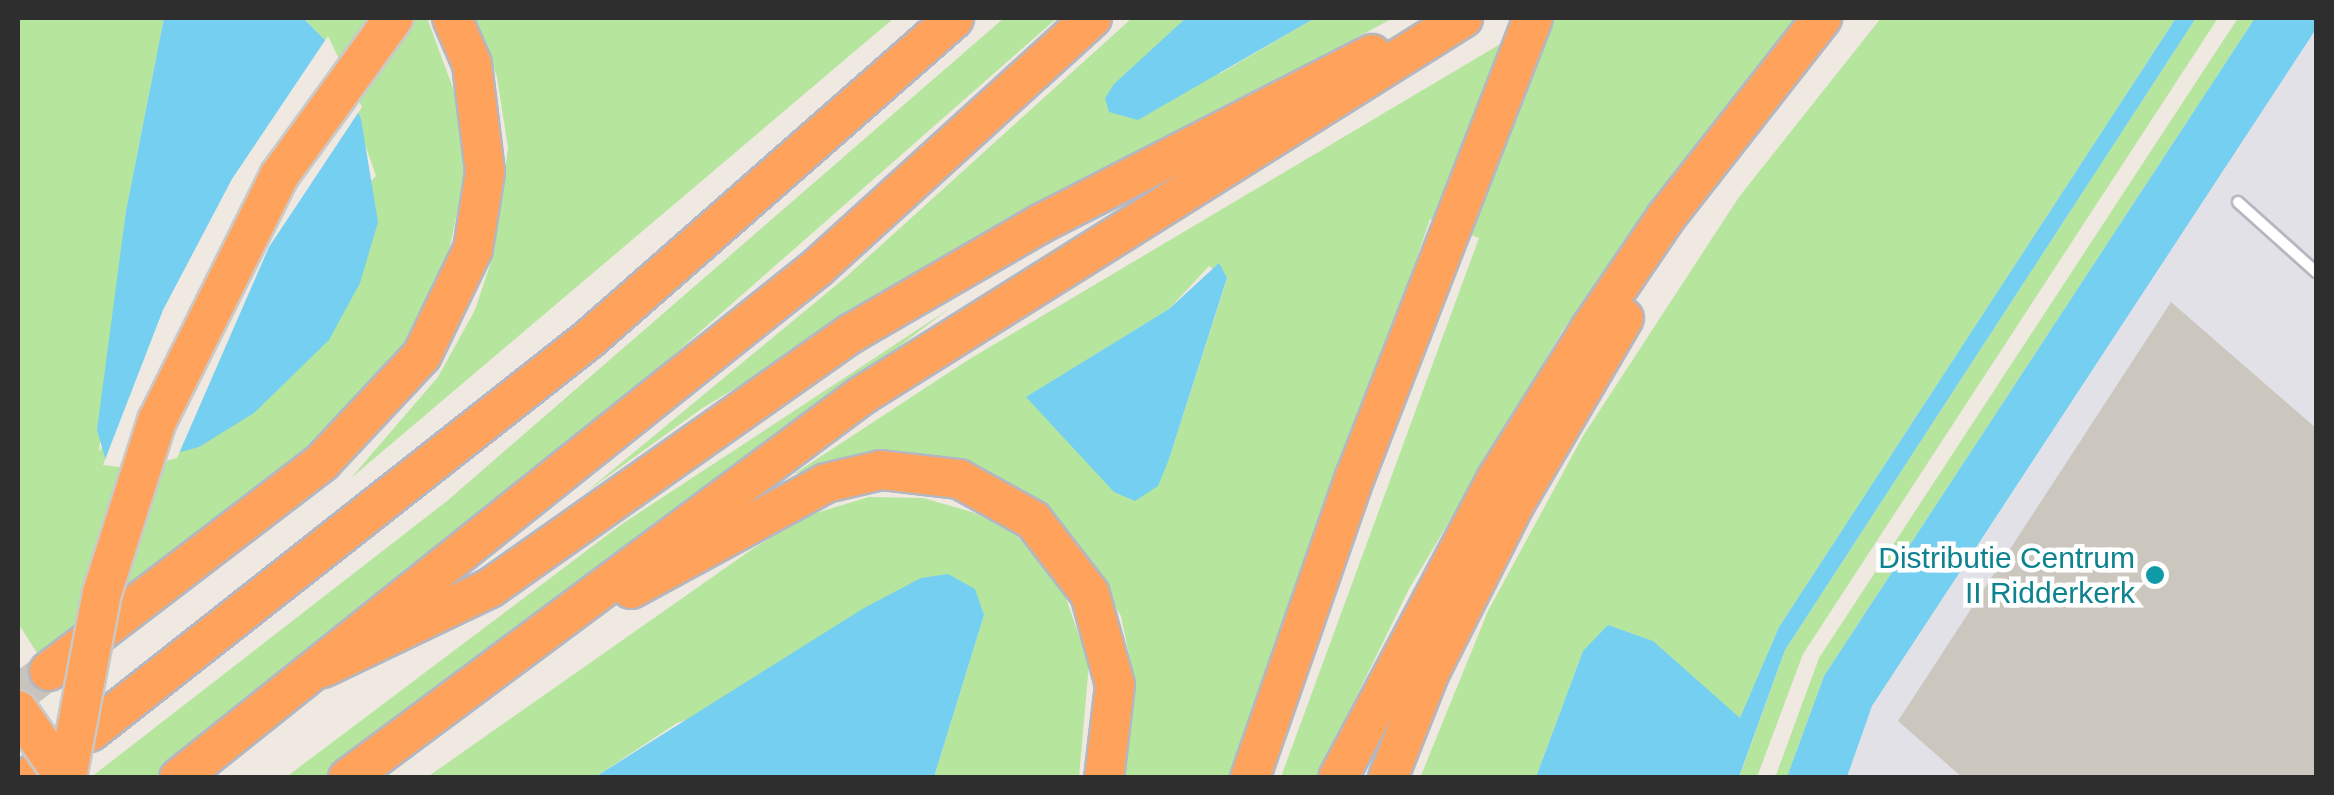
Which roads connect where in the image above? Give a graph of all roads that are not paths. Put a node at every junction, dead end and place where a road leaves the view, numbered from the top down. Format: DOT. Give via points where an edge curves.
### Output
graph roads {
  1 [pos="394,18"];
  2 [pos="452,18"];
  3 [pos="954,18"];
  4 [pos="1092,18"];
  5 [pos="1450,18"];
  6 [pos="1463,18"];
  7 [pos="1533,18"];
  8 [pos="1822,18"];
  9 [pos="2238,202"];
  10 [pos="1666,217"];
  11 [pos="2316,272"];
  12 [pos="499,664"];
  13 [pos="323,668"];
  14 [pos="49,671"];
  15 [pos="18,710"];
  16 [pos="90,732"];
  17 [pos="50,774"];
  18 [pos="179,778"];
  19 [pos="348,778"];
  20 [pos="1104,778"];
  21 [pos="1250,778"];
  22 [pos="1338,778"];
  23 [pos="1388,778"];
  1 -- 17 [label="highway, bridge" via="279,176 157,421"];
  2 -- 14 [label="highway" via="472,64 485,172 473,249 422,354 322,462"];
  3 -- 16 [label="highway" via="573,352"];
  4 -- 13 [label="highway" via="817,268"];
  5 -- 13 [label="highway" via="1040,224 852,332 490,588"];
  6 -- 12 [label="highway" via="952,334"];
  7 -- 21 [label="highway"];
  8 -- 10 [label="highway"];
  9 -- 11 [label="lane"];
  10 -- 22 [label="highway" via="1497,478"];
  10 -- 23 [label="highway" via="1617,335 1516,502 1430,672"];
  12 -- 19 [label="highway"];
  12 -- 20 [label="highway" via="798,495 863,473 919,471 959,479 1016,506 1079,573 1113,665"];
  13 -- 18 [label="highway"];
  15 -- 17 [label="highway, bridge"];
}
